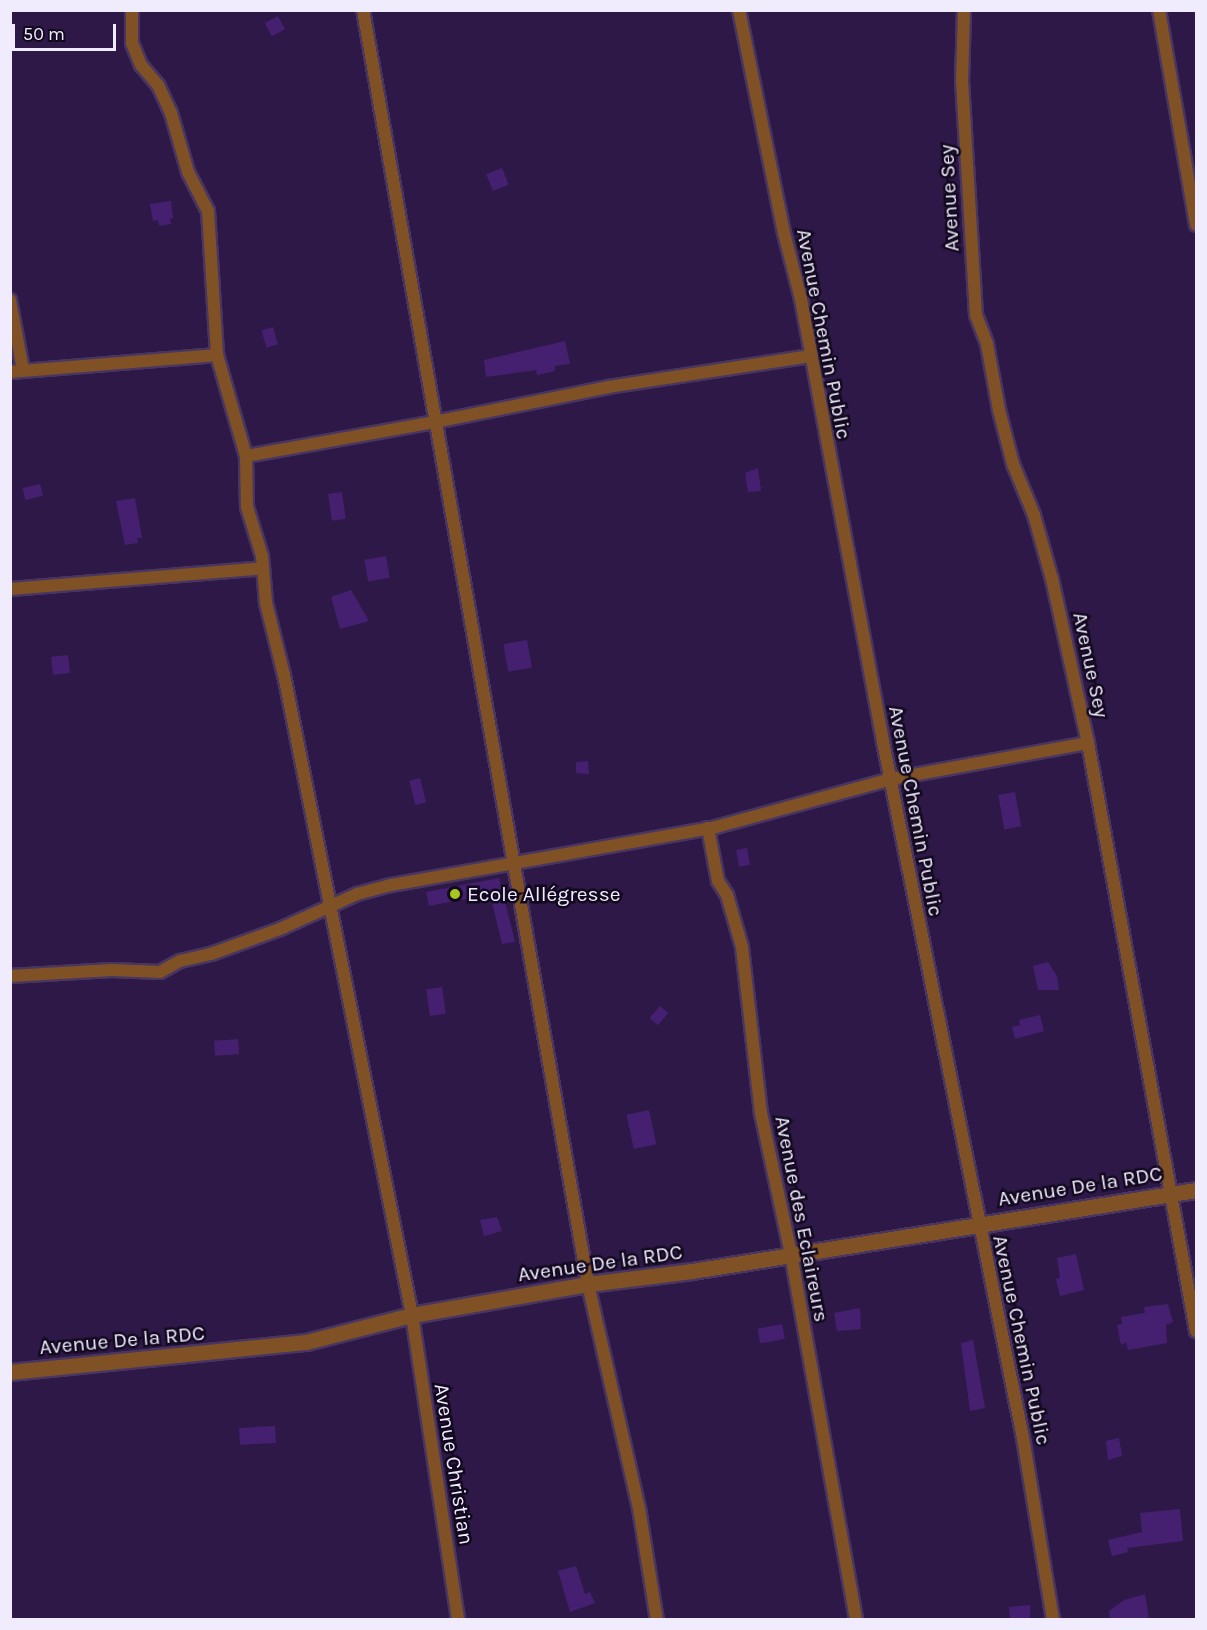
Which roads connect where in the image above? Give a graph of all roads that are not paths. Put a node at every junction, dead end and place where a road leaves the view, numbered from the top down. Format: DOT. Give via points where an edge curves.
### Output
graph roads {
  1 [pos="132,10"];
  2 [pos="363,10"];
  3 [pos="739,10"];
  4 [pos="964,10"];
  5 [pos="1159,10"];
  6 [pos="1197,225"];
  7 [pos="10,300"];
  8 [pos="216,355"];
  9 [pos="810,356"];
  10 [pos="17,371"];
  11 [pos="435,422"];
  12 [pos="246,456"];
  13 [pos="263,568"];
  14 [pos="10,589"];
  15 [pos="1088,743"];
  16 [pos="891,779"];
  17 [pos="708,828"];
  18 [pos="515,862"];
  19 [pos="331,905"];
  20 [pos="10,976"];
  21 [pos="1197,1190"];
  22 [pos="1170,1194"];
  23 [pos="978,1223"];
  24 [pos="791,1254"];
  25 [pos="588,1284"];
  26 [pos="412,1315"];
  27 [pos="1197,1331"];
  28 [pos="10,1372"];
  29 [pos="458,1620"];
  30 [pos="657,1620"];
  31 [pos="856,1620"];
  32 [pos="1053,1620"];
  1 -- 8 [label="street, Avenue Christian" via="132,43 171,113 188,171 208,211"];
  2 -- 11 [label="street"];
  3 -- 9 [label="street, Avenue Chemin Public"];
  4 -- 15 [label="street, Avenue Sey" via="962,80 976,315 987,344 1013,464 1034,515 1052,579"];
  5 -- 6 [label="street"];
  7 -- 10 [label="street"];
  8 -- 10 [label="street"];
  8 -- 12 [label="street, Avenue Christian"];
  9 -- 11 [label="street" via="608,387"];
  9 -- 16 [label="street, Avenue Chemin Public"];
  11 -- 12 [label="street"];
  11 -- 18 [label="street"];
  12 -- 13 [label="street, Avenue Christian" via="247,507 260,544"];
  13 -- 14 [label="street"];
  13 -- 19 [label="street, Avenue Christian" via="266,603"];
  15 -- 16 [label="street"];
  15 -- 22 [label="street, Avenue Sey"];
  16 -- 17 [label="street"];
  16 -- 23 [label="street, Avenue Chemin Public"];
  17 -- 18 [label="street"];
  17 -- 24 [label="street, Avenue des Eclaireurs" via="718,881 727,895 742,947 760,1113"];
  18 -- 19 [label="street" via="391,885"];
  18 -- 25 [label="street"];
  19 -- 20 [label="street" via="280,929 180,961 160,972 112,970"];
  19 -- 26 [label="street, Avenue Christian"];
  21 -- 22 [label="street, Avenue De la RDC"];
  22 -- 23 [label="street, Avenue De la RDC"];
  22 -- 27 [label="street, Avenue Sey"];
  23 -- 24 [label="street, Avenue De la RDC"];
  23 -- 32 [label="street, Avenue Chemin Public" via="1023,1438"];
  24 -- 25 [label="street, Avenue De la RDC"];
  24 -- 31 [label="street, Avenue des Eclaireurs"];
  25 -- 26 [label="street, Avenue De la RDC"];
  25 -- 30 [label="street" via="639,1508"];
  26 -- 28 [label="street, Avenue De la RDC" via="306,1342"];
  26 -- 29 [label="street, Avenue Christian"];
}
